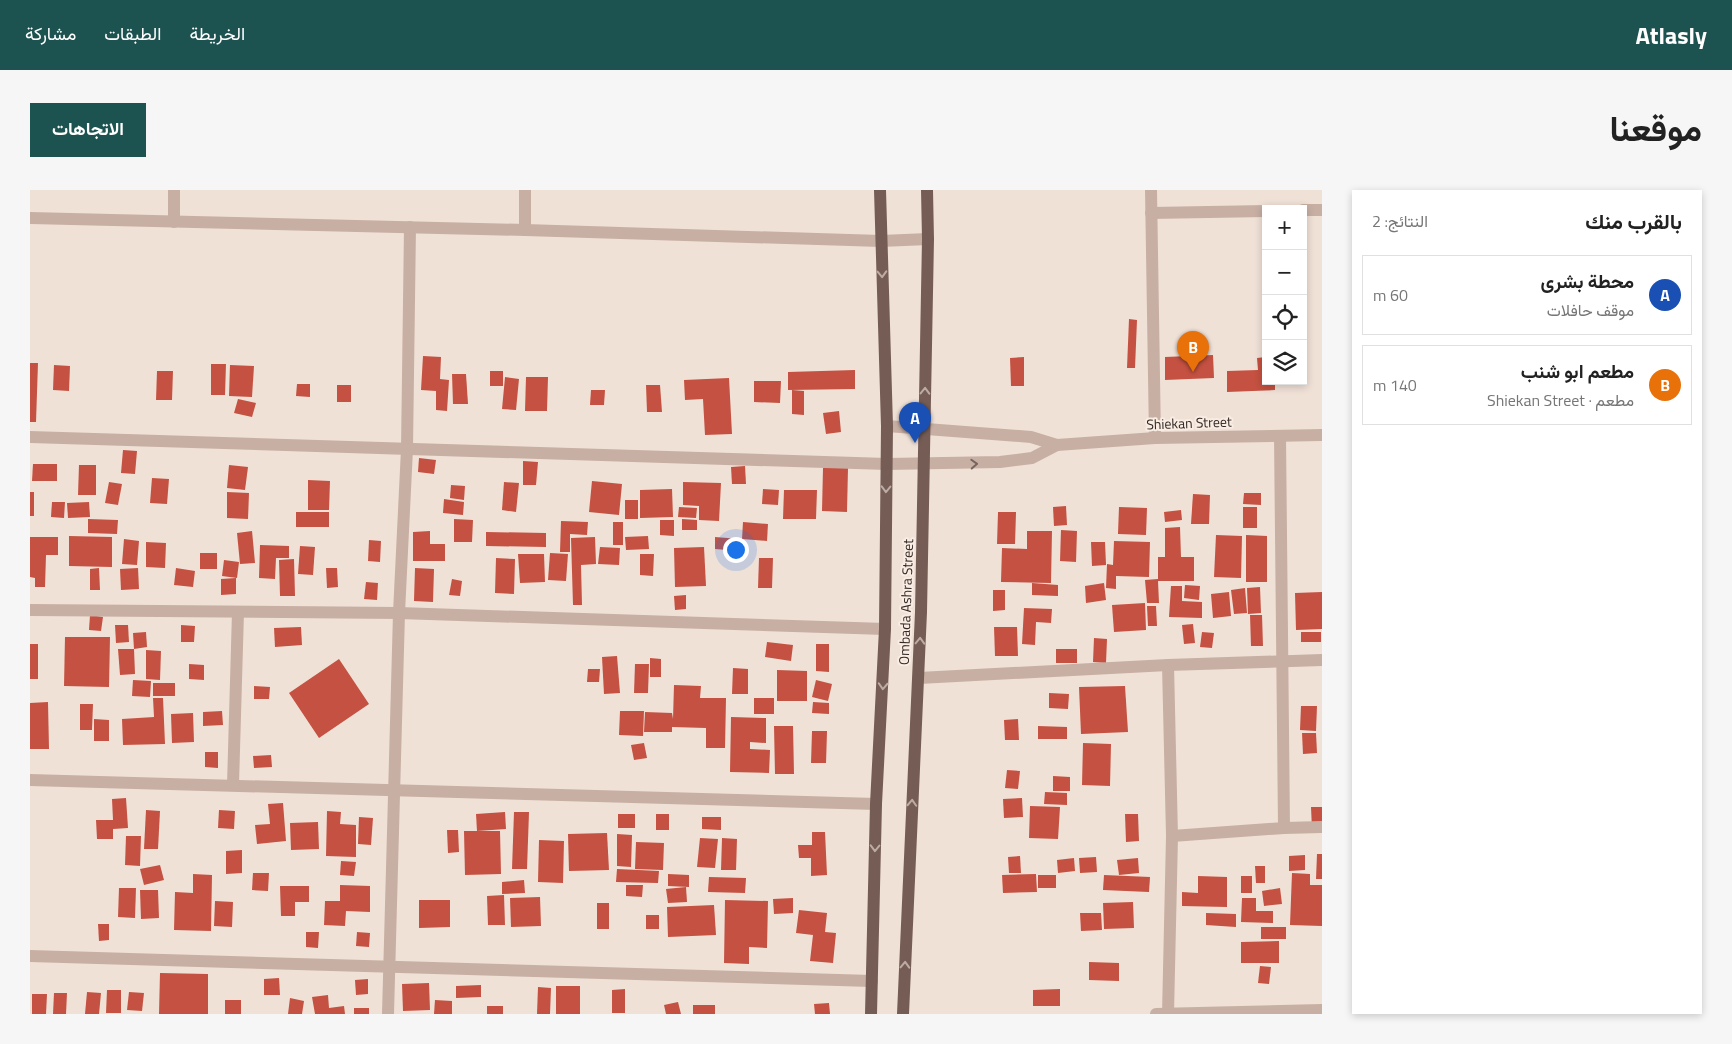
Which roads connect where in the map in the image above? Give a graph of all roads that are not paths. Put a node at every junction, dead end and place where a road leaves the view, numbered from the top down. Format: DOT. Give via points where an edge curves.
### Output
graph roads {
  1 [pos="174,190"];
  2 [pos="525,190"];
  3 [pos="880,190"];
  4 [pos="927,190"];
  5 [pos="1151,190"];
  6 [pos="1307,210"];
  7 [pos="1322,210"];
  8 [pos="1262,211"];
  9 [pos="1151,213"];
  10 [pos="30,218"];
  11 [pos="174,222"];
  12 [pos="410,227"];
  13 [pos="525,230"];
  14 [pos="928,238"];
  15 [pos="881,241"];
  16 [pos="886,426"];
  17 [pos="924,428"];
  18 [pos="1322,435"];
  19 [pos="1280,436"];
  20 [pos="30,437"];
  21 [pos="1155,438"];
  22 [pos="1056,445"];
  23 [pos="408,449"];
  24 [pos="925,463"];
  25 [pos="886,464"];
  26 [pos="30,610"];
  27 [pos="238,612"];
  28 [pos="398,613"];
  29 [pos="885,629"];
  30 [pos="1322,660"];
  31 [pos="1283,661"];
  32 [pos="1168,665"];
  33 [pos="919,678"];
  34 [pos="30,780"];
  35 [pos="233,785"];
  36 [pos="394,789"];
  37 [pos="876,804"];
  38 [pos="1322,827"];
  39 [pos="1284,828"];
  40 [pos="1172,836"];
  41 [pos="30,956"];
  42 [pos="389,966"];
  43 [pos="872,981"];
  44 [pos="1322,1010"];
  45 [pos="1288,1012"];
  46 [pos="388,1014"];
  47 [pos="871,1014"];
  48 [pos="903,1014"];
  49 [pos="1156,1014"];
  50 [pos="1168,1014"];
  1 -- 11 [label="street"];
  2 -- 13 [label="street"];
  3 -- 15 [label="main road, Ombada Ashra Street"];
  4 -- 14 [label="main road, Ombada Ashra Street"];
  5 -- 9 [label="street"];
  6 -- 7 [label="street"];
  8 -- 9 [label="street"];
  9 -- 21 [label="street"];
  10 -- 11 [label="street"];
  11 -- 12 [label="street"];
  12 -- 13 [label="street"];
  12 -- 23 [label="street"];
  13 -- 15 [label="street"];
  14 -- 15 [label="street"];
  17 -- 14 [label="main road, Ombada Ashra Street, one-way"];
  15 -- 16 [label="main road, Ombada Ashra Street, one-way"];
  16 -- 17 [label="street, Shiekan Street"];
  16 -- 25 [label="main road, Ombada Ashra Street"];
  17 -- 22 [label="street, Shiekan Street" via="1031,437"];
  17 -- 24 [label="main road, Ombada Ashra Street"];
  18 -- 19 [label="street, Shiekan Street"];
  19 -- 21 [label="street, Shiekan Street"];
  19 -- 31 [label="street"];
  20 -- 23 [label="street, Shiekan Street"];
  21 -- 22 [label="street, Shiekan Street"];
  24 -- 22 [label="street, Shiekan Street, one-way" via="1000,462 1032,458"];
  23 -- 25 [label="street, Shiekan Street"];
  23 -- 28 [label="street"];
  24 -- 25 [label="street, Shiekan Street"];
  33 -- 24 [label="main road, Ombada Ashra Street, one-way"];
  25 -- 29 [label="main road, Ombada Ashra Street, one-way"];
  26 -- 27 [label="street"];
  27 -- 28 [label="street"];
  27 -- 35 [label="street"];
  28 -- 29 [label="street"];
  28 -- 36 [label="street"];
  29 -- 37 [label="main road, Ombada Ashra Street, one-way"];
  30 -- 31 [label="street"];
  31 -- 32 [label="street"];
  31 -- 39 [label="street"];
  32 -- 33 [label="street"];
  32 -- 40 [label="street"];
  48 -- 33 [label="main road, Ombada Ashra Street, one-way"];
  34 -- 35 [label="street"];
  35 -- 36 [label="street"];
  36 -- 37 [label="street"];
  36 -- 42 [label="street"];
  37 -- 43 [label="main road, Ombada Ashra Street, one-way"];
  38 -- 39 [label="street"];
  39 -- 40 [label="street"];
  40 -- 50 [label="street"];
  41 -- 42 [label="street"];
  42 -- 43 [label="street"];
  42 -- 46 [label="street"];
  43 -- 47 [label="main road, Ombada Ashra Street"];
  44 -- 45 [label="street"];
  45 -- 50 [label="street"];
  49 -- 50 [label="street"];
}
